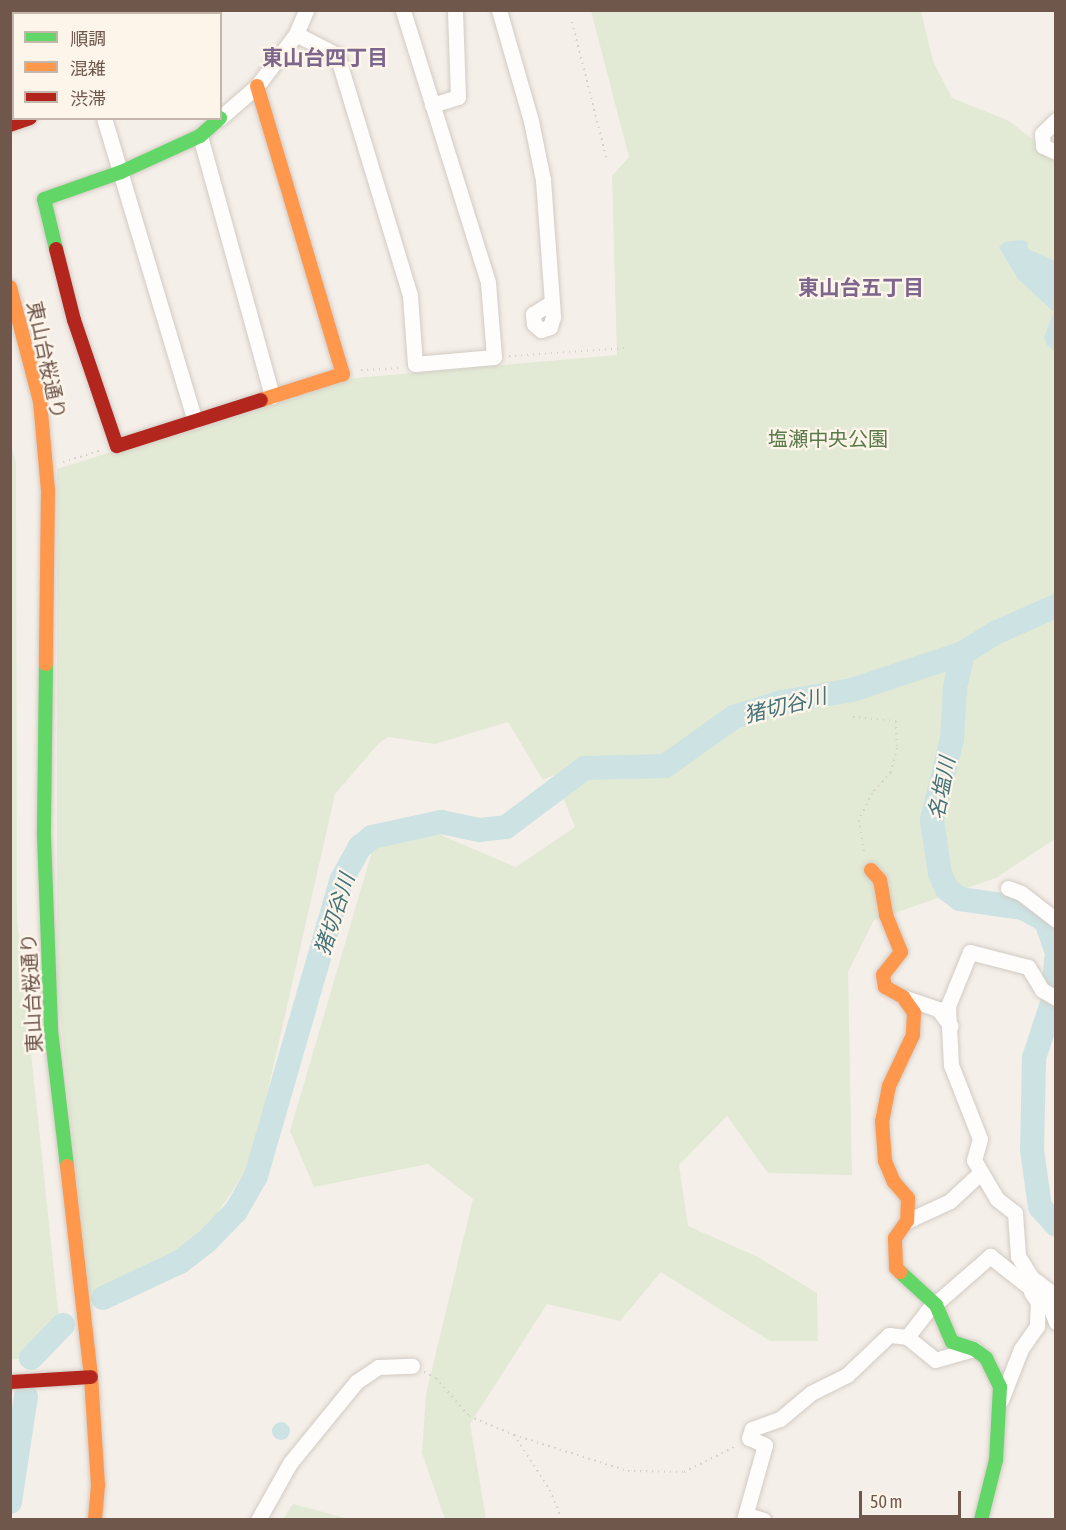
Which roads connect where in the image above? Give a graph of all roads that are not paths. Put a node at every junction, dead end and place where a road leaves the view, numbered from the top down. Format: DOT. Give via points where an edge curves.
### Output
graph roads {
  1 [pos="306,10"];
  2 [pos="403,10"];
  3 [pos="455,10"];
  4 [pos="499,10"];
  5 [pos="296,33"];
  6 [pos="257,86"];
  7 [pos="432,105"];
  8 [pos="222,116"];
  9 [pos="24,120"];
  10 [pos="105,120"];
  11 [pos="218,120"];
  12 [pos="1056,120"];
  13 [pos="10,125"];
  14 [pos="200,136"];
  15 [pos="1056,152"];
  16 [pos="121,172"];
  17 [pos="10,287"];
  18 [pos="552,302"];
  19 [pos="272,396"];
  20 [pos="195,421"];
  21 [pos="871,870"];
  22 [pos="1008,888"];
  23 [pos="1056,920"];
  24 [pos="903,997"];
  25 [pos="1056,998"];
  26 [pos="951,1026"];
  27 [pos="979,1174"];
  28 [pos="907,1221"];
  29 [pos="1031,1292"];
  30 [pos="1056,1296"];
  31 [pos="936,1305"];
  32 [pos="1056,1322"];
  33 [pos="907,1337"];
  34 [pos="974,1349"];
  35 [pos="412,1366"];
  36 [pos="91,1377"];
  37 [pos="10,1382"];
  38 [pos="998,1405"];
  39 [pos="746,1517"];
  40 [pos="95,1520"];
  41 [pos="258,1520"];
  42 [pos="763,1520"];
  43 [pos="981,1520"];
  1 -- 5 [label="street"];
  2 -- 7 [label="street"];
  3 -- 7 [label="street" via="458,97"];
  4 -- 18 [label="street" via="531,121 543,180"];
  5 -- 6 [label="street"];
  5 -- 7 [label="street" via="338,55 410,296 415,364 494,357 488,282"];
  6 -- 8 [label="street"];
  6 -- 19 [label="street" via="343,374"];
  9 -- 13 [label="street"];
  10 -- 16 [label="street"];
  11 -- 14 [label="street"];
  12 -- 15 [label="street" via="1042,134 1043,146"];
  14 -- 16 [label="street"];
  14 -- 19 [label="street"];
  16 -- 20 [label="street"];
  16 -- 20 [label="street" via="44,199 74,320 117,446"];
  17 -- 36 [label="street, 東山台桜通り" via="40,401 48,490 44,836 51,1029"];
  19 -- 20 [label="street"];
  21 -- 24 [label="street" via="879,880 886,915 901,952 883,975 885,987"];
  22 -- 23 [label="street" via="1022,892"];
  24 -- 26 [label="street" via="938,1009"];
  24 -- 28 [label="street" via="914,1013 913,1035 889,1086 882,1121 885,1161 894,1182 908,1198"];
  25 -- 26 [label="street" via="1042,990 1028,967 970,952 950,994"];
  26 -- 27 [label="street" via="954,1077 980,1139 974,1160"];
  27 -- 28 [label="street" via="950,1201"];
  27 -- 30 [label="street" via="989,1179 997,1199 1016,1213 1016,1247 1027,1270"];
  28 -- 31 [label="street" via="895,1238 896,1268"];
  29 -- 31 [label="street" via="1014,1272 990,1256"];
  29 -- 32 [label="street" via="1048,1302"];
  29 -- 38 [label="street" via="1038,1302 1037,1326 1021,1349"];
  31 -- 33 [label="street"];
  31 -- 34 [label="street" via="952,1342"];
  33 -- 34 [label="street" via="935,1360"];
  33 -- 39 [label="street" via="889,1335 861,1365 811,1393 780,1419 752,1429 749,1438 765,1445 748,1496"];
  34 -- 38 [label="street" via="994,1371 1000,1387"];
  35 -- 41 [label="street" via="378,1367 356,1382 290,1463"];
  36 -- 37 [label="street"];
  36 -- 40 [label="street, 東山台桜通り" via="98,1485"];
  38 -- 43 [label="street" via="996,1460"];
  39 -- 42 [label="street"];
}
